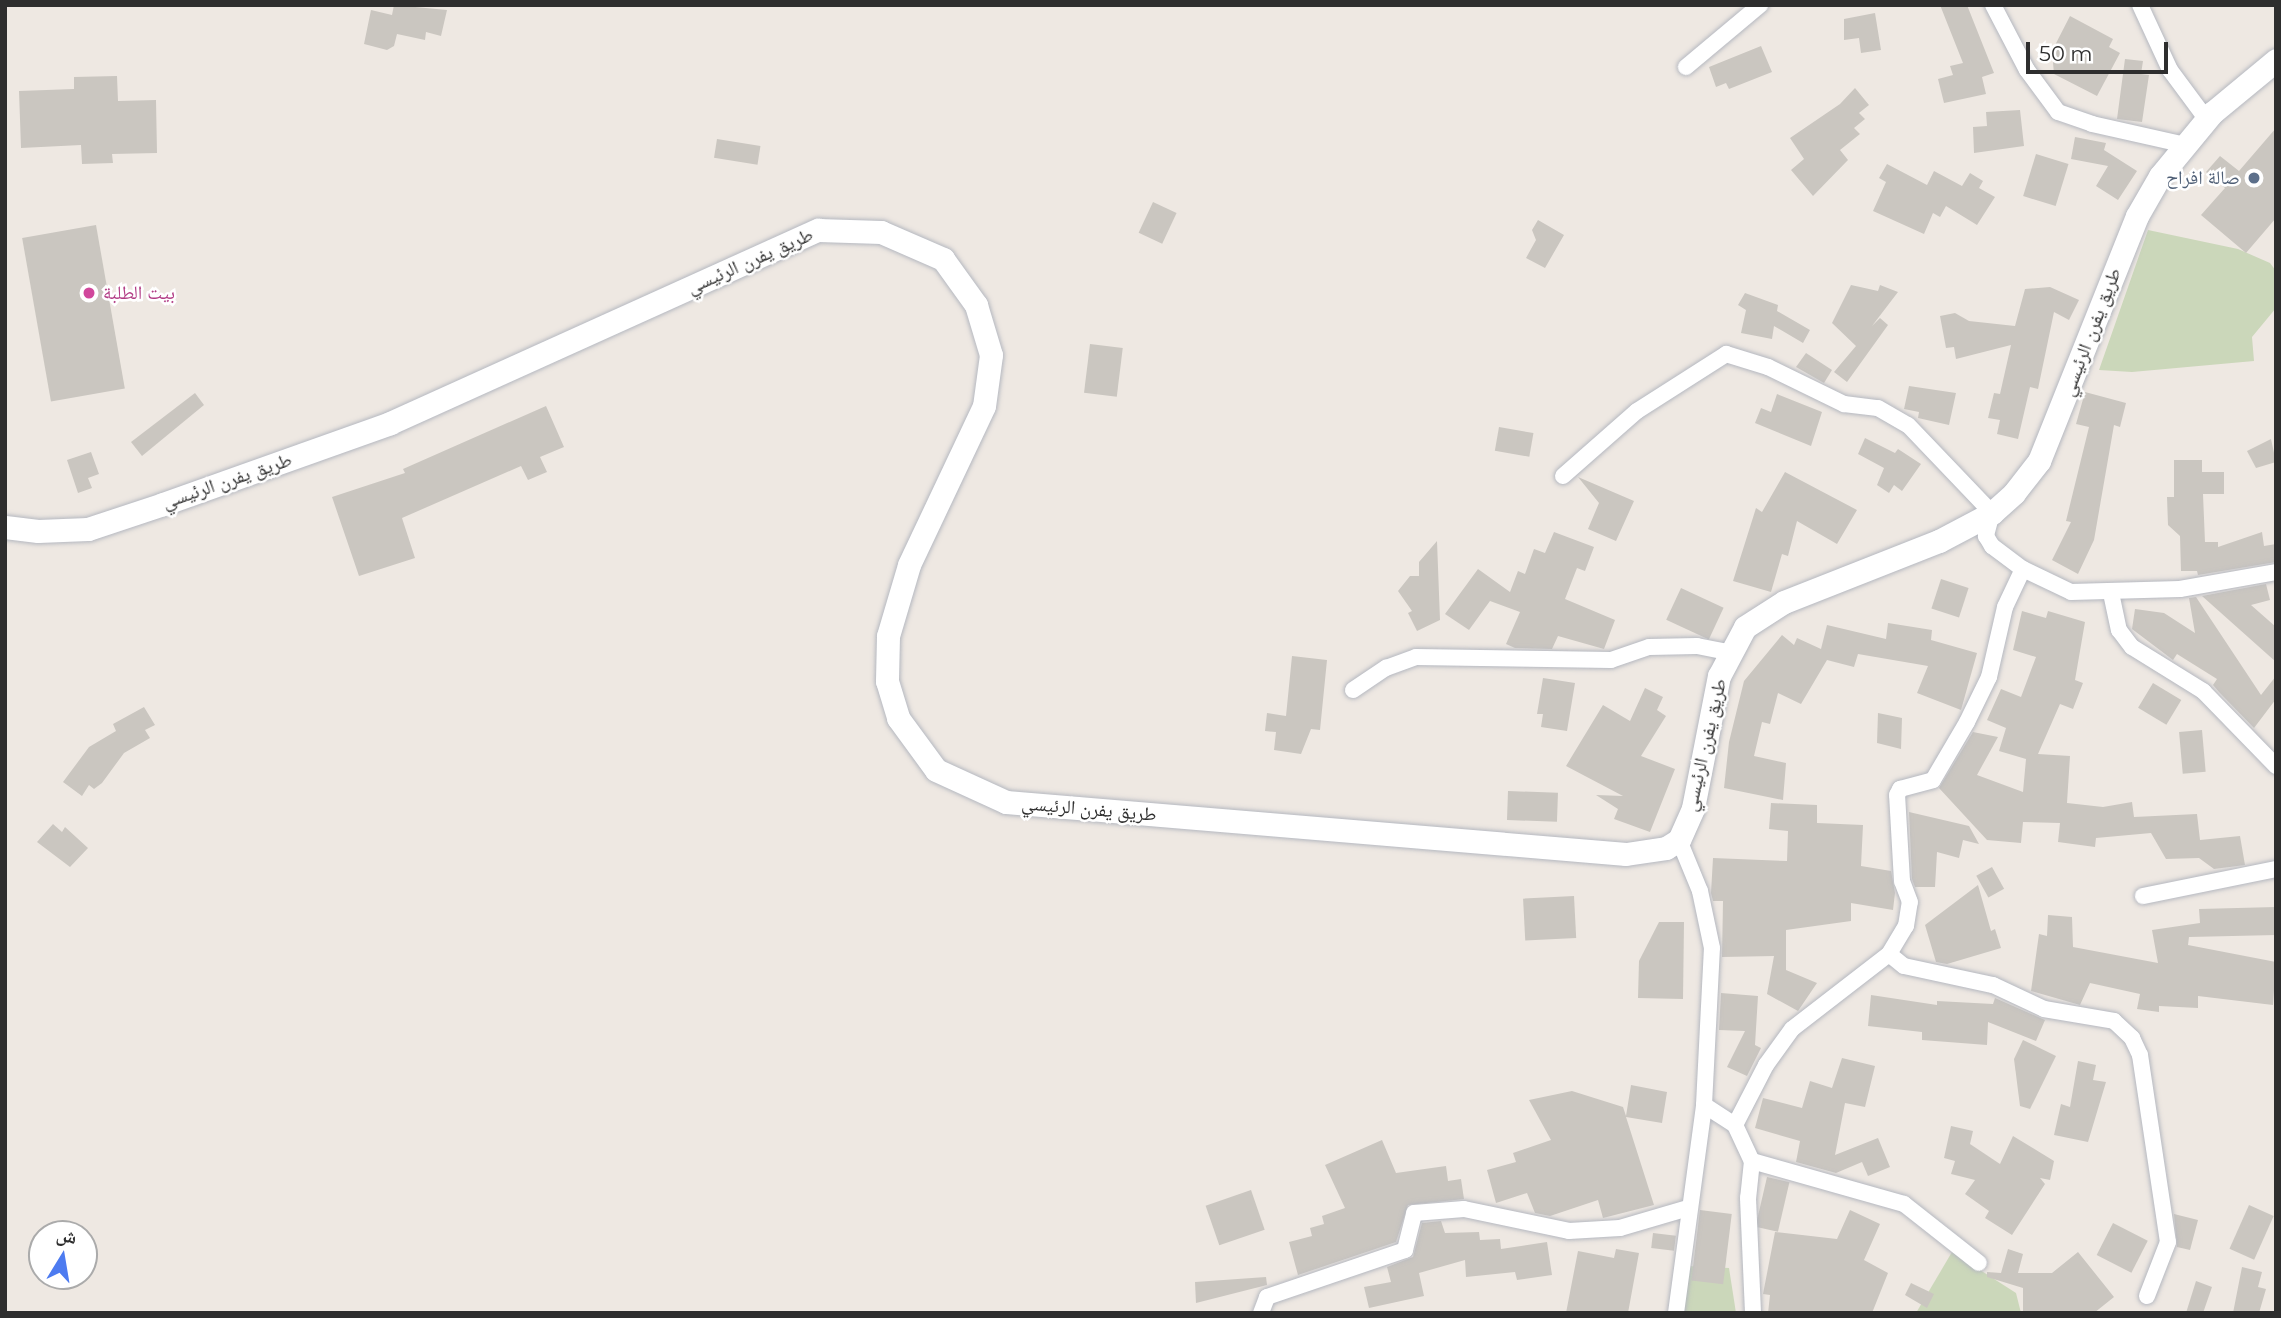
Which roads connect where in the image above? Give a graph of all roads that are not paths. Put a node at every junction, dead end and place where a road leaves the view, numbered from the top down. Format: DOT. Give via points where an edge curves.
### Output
graph roads {
  1 [pos="1760,5"];
  2 [pos="1993,5"];
  3 [pos="2140,5"];
  4 [pos="2276,60"];
  5 [pos="1686,67"];
  6 [pos="2207,120"];
  7 [pos="2186,145"];
  8 [pos="1563,476"];
  9 [pos="1992,513"];
  10 [pos="5,527"];
  11 [pos="2023,569"];
  12 [pos="2276,572"];
  13 [pos="2111,593"];
  14 [pos="1729,652"];
  15 [pos="1353,690"];
  16 [pos="2276,766"];
  17 [pos="1679,839"];
  18 [pos="2276,869"];
  19 [pos="2143,896"];
  20 [pos="1889,954"];
  21 [pos="1704,1105"];
  22 [pos="1735,1125"];
  23 [pos="1752,1161"];
  24 [pos="1688,1208"];
  25 [pos="1979,1263"];
  26 [pos="2147,1296"];
  27 [pos="1261,1313"];
  28 [pos="1676,1313"];
  29 [pos="1753,1313"];
  1 -- 5 [label="street"];
  2 -- 7 [label="street" via="2027,70 2058,112"];
  3 -- 6 [label="street" via="2170,70"];
  4 -- 6 [label="main road, طريق يفرن الرئيسي"];
  6 -- 7 [label="main road, طريق يفرن الرئيسي"];
  7 -- 9 [label="main road, طريق يفرن الرئيسي" via="2160,176 2137,216 2039,461 2014,494"];
  8 -- 9 [label="street" via="1637,411 1726,354 1768,367 1844,404 1878,408 1908,425"];
  9 -- 11 [label="street" via="1986,536"];
  9 -- 14 [label="main road, طريق يفرن الرئيسي" via="1905,556 1784,602 1745,627"];
  10 -- 17 [label="main road, طريق يفرن الرئيسي" via="88,529 151,508 390,423 818,230 881,232 943,260 975,305 991,355 984,406 909,565 888,636 887,681 898,718 936,770 1006,802 1626,854 1666,848"];
  11 -- 13 [label="street" via="2071,592"];
  11 -- 20 [label="street" via="2005,607 1989,677 1967,722 1933,780 1900,789 1897,795 1902,881 1910,902 1906,926"];
  12 -- 13 [label="street" via="2180,589"];
  13 -- 16 [label="street" via="2119,631 2132,647 2203,691"];
  14 -- 15 [label="street" via="1697,646 1648,647 1611,660 1416,657 1386,668"];
  14 -- 17 [label="main road, طريق يفرن الرئيسي" via="1712,706 1693,808"];
  17 -- 21 [label="street" via="1700,891 1712,948"];
  18 -- 19 [label="street"];
  20 -- 22 [label="street" via="1792,1030 1766,1065"];
  20 -- 26 [label="street" via="1904,966 1993,985 2044,1009 2114,1021 2132,1038 2142,1066 2168,1242"];
  21 -- 22 [label="street"];
  21 -- 24 [label="street"];
  22 -- 23 [label="street"];
  23 -- 25 [label="street" via="1904,1204"];
  23 -- 29 [label="street" via="1748,1198"];
  24 -- 27 [label="street" via="1620,1228 1569,1231 1464,1209 1414,1213 1405,1250 1267,1297"];
  24 -- 28 [label="street"];
}
